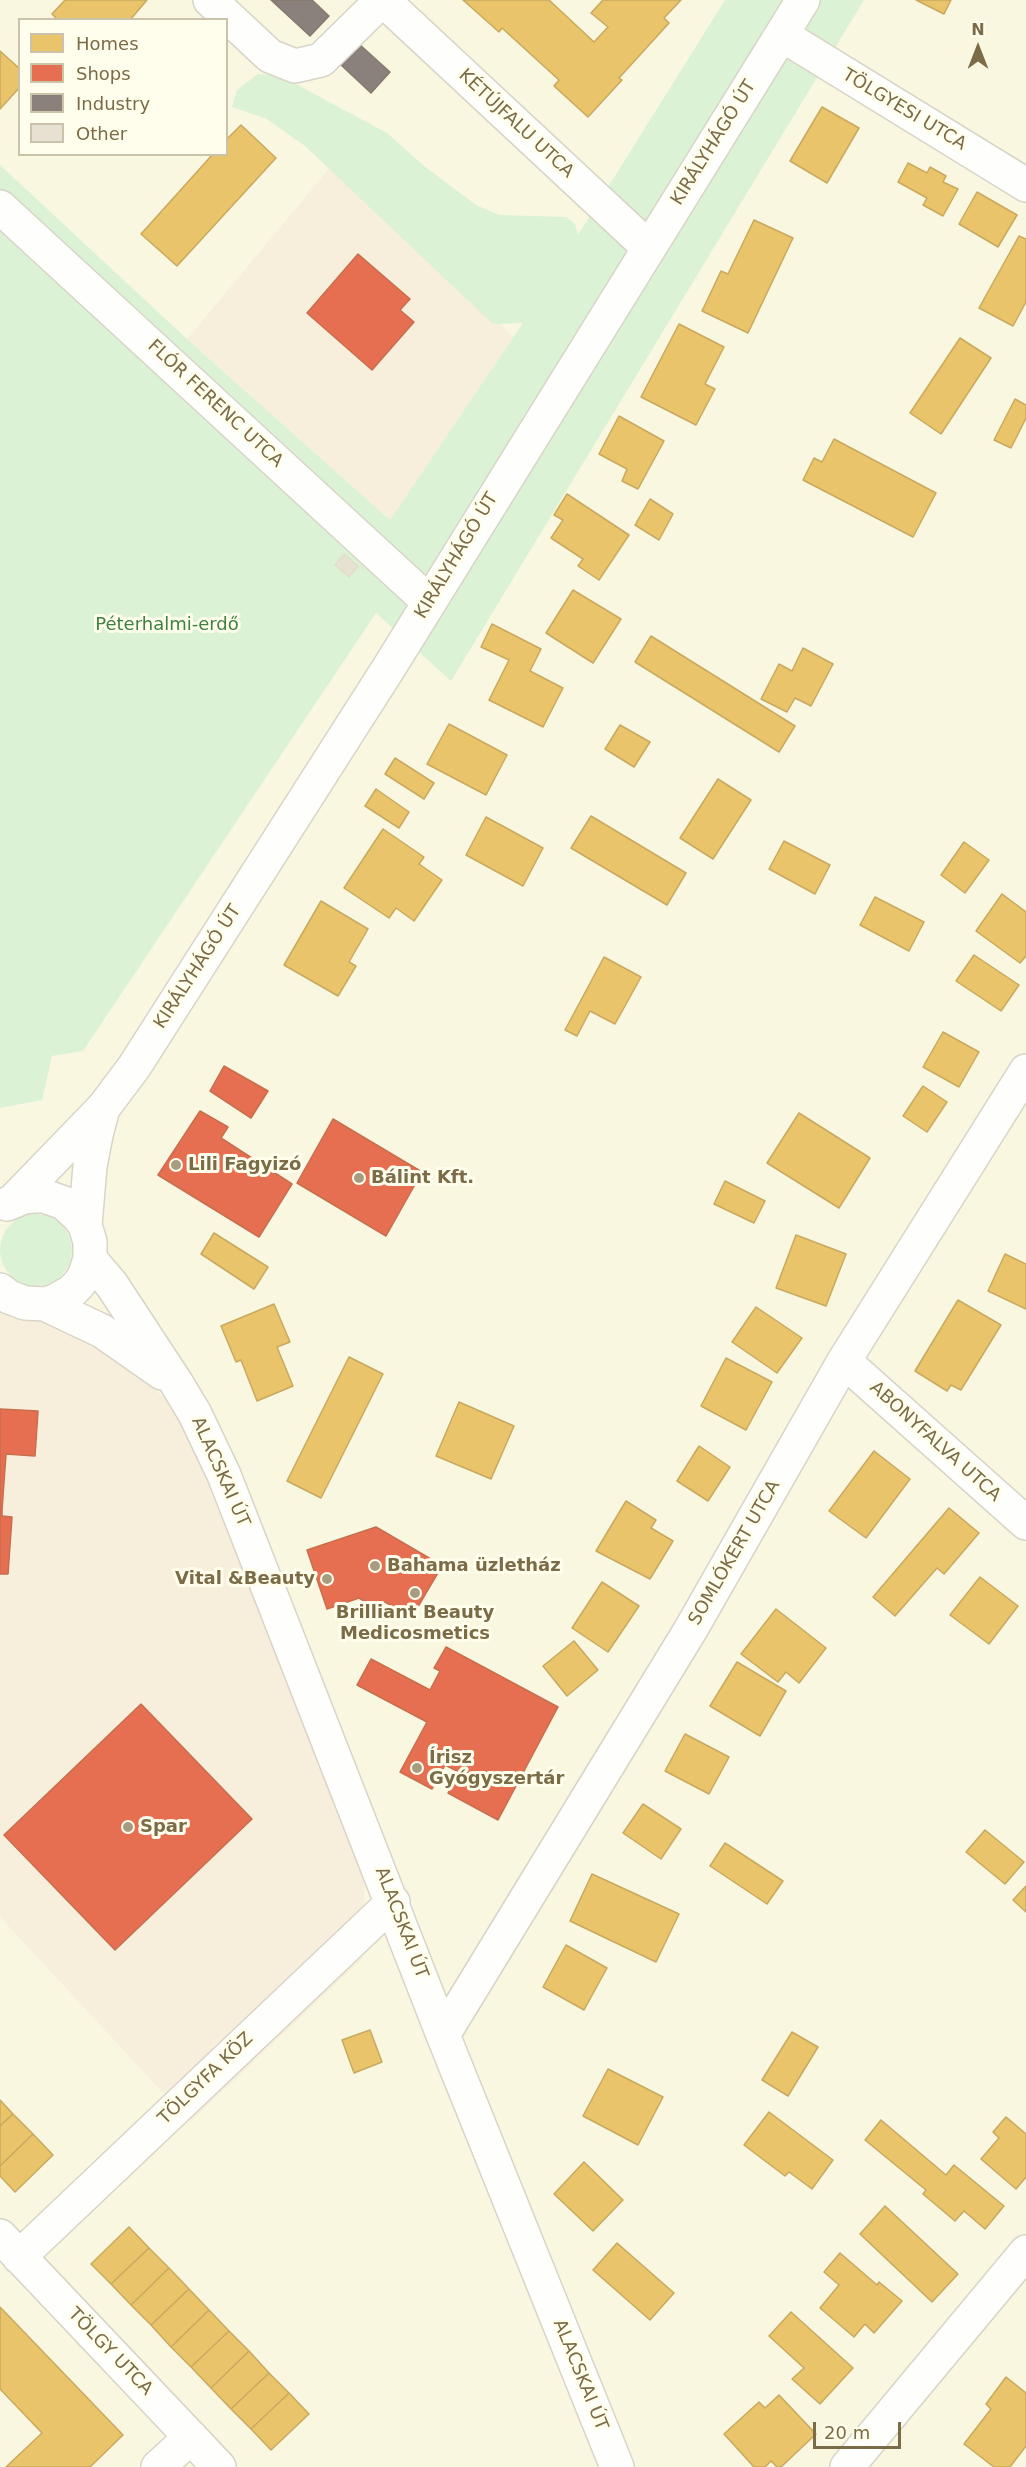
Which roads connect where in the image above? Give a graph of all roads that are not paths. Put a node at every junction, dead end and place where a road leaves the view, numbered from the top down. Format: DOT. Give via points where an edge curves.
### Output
graph roads {
  1 [pos="210,0"];
  2 [pos="382,0"];
  3 [pos="803,0"];
  4 [pos="782,35"];
  5 [pos="1026,185"];
  6 [pos="0,207"];
  7 [pos="648,247"];
  8 [pos="429,602"];
  9 [pos="1026,1071"];
  10 [pos="104,1107"];
  11 [pos="7,1205"];
  12 [pos="85,1226"];
  13 [pos="90,1259"];
  14 [pos="3,1295"];
  15 [pos="45,1304"];
  16 [pos="844,1362"];
  17 [pos="177,1384"];
  18 [pos="1026,1523"];
  19 [pos="393,1902"];
  20 [pos="443,2035"];
  21 [pos="10,2246"];
  22 [pos="1026,2252"];
  23 [pos="190,2437"];
  24 [pos="158,2467"];
  25 [pos="219,2467"];
  26 [pos="617,2467"];
  27 [pos="847,2467"];
  1 -- 2 [label="street, KÉTÚJFALU UTCA" via="270,56 295,66 321,60"];
  2 -- 7 [label="street, KÉTÚJFALU UTCA"];
  3 -- 4 [label="street, KIRÁLYHÁGÓ ÚT"];
  4 -- 5 [label="street, TÖLGYESI UTCA"];
  4 -- 7 [label="street, KIRÁLYHÁGÓ ÚT"];
  6 -- 8 [label="street, FLÓR FERENC UTCA"];
  7 -- 8 [label="street, KIRÁLYHÁGÓ ÚT"];
  8 -- 10 [label="street, KIRÁLYHÁGÓ ÚT" via="134,1067"];
  9 -- 16 [label="street, SOMLÓKERT UTCA"];
  10 -- 11 [label="street, KIRÁLYHÁGÓ ÚT"];
  10 -- 12 [label="street, KIRÁLYHÁGÓ ÚT" via="92,1156"];
  11 -- 12 [label="street, KIRÁLYHÁGÓ ÚT" via="34,1196 54,1199 72,1209"];
  12 -- 13 [label="street"];
  13 -- 15 [label="street" via="84,1277 71,1292"];
  13 -- 17 [label="street, ALACSKAI ÚT" via="112,1285"];
  14 -- 15 [label="street, ALACSKAI ÚT" via="25,1303"];
  15 -- 17 [label="street, ALACSKAI ÚT" via="102,1331"];
  16 -- 18 [label="street, ABONYFALVA UTCA"];
  16 -- 20 [label="street, SOMLÓKERT UTCA" via="691,1629"];
  17 -- 19 [label="street, ALACSKAI ÚT" via="224,1475"];
  19 -- 20 [label="street, ALACSKAI ÚT"];
  19 -- 21 [label="street, TÖLGYFA KÖZ"];
  20 -- 26 [label="street, ALACSKAI ÚT"];
  21 -- 23 [label="street, TÖLGY UTCA"];
  22 -- 27 [label="street"];
  23 -- 24 [label="street"];
  23 -- 25 [label="street, TÖLGY UTCA"];
}
